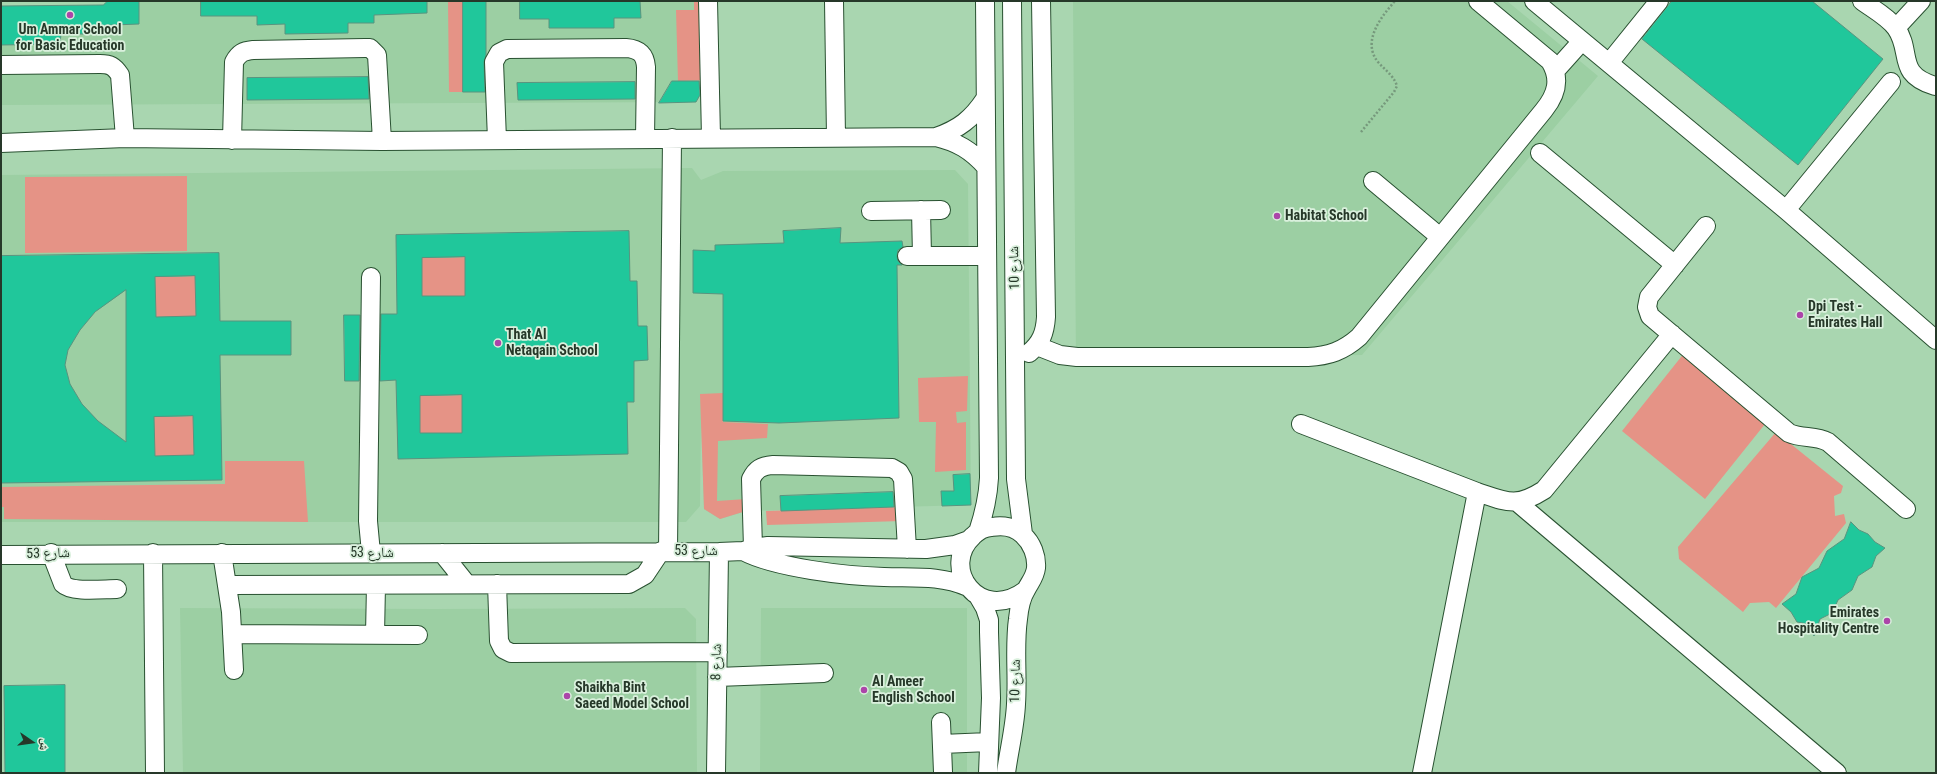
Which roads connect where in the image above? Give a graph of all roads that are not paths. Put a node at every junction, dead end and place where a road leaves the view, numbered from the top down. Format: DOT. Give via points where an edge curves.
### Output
graph roads {
  1 [pos="708,1"];
  2 [pos="834,1"];
  3 [pos="985,1"];
  4 [pos="1012,1"];
  5 [pos="1041,1"];
  6 [pos="1478,1"];
  7 [pos="1534,1"];
  8 [pos="1659,1"];
  9 [pos="1862,1"];
  10 [pos="1921,1"];
  11 [pos="1896,28"];
  12 [pos="1582,41"];
  13 [pos="1609,63"];
  14 [pos="1,65"];
  15 [pos="1556,70"];
  16 [pos="1891,82"];
  17 [pos="1936,85"];
  18 [pos="985,99"];
  19 [pos="711,137"];
  20 [pos="836,137"];
  21 [pos="936,137"];
  22 [pos="125,138"];
  23 [pos="644,138"];
  24 [pos="672,138"];
  25 [pos="232,140"];
  26 [pos="382,140"];
  27 [pos="497,140"];
  28 [pos="1,143"];
  29 [pos="1540,153"];
  30 [pos="986,167"];
  31 [pos="1373,181"];
  32 [pos="871,210"];
  33 [pos="921,210"];
  34 [pos="941,210"];
  35 [pos="1786,210"];
  36 [pos="1706,226"];
  37 [pos="1440,237"];
  38 [pos="987,256"];
  39 [pos="1675,265"];
  40 [pos="371,277"];
  41 [pos="1672,334"];
  42 [pos="1936,340"];
  43 [pos="1037,346"];
  44 [pos="1016,364"];
  45 [pos="1302,424"];
  46 [pos="1477,492"];
  47 [pos="1517,502"];
  48 [pos="1906,509"];
  49 [pos="1023,534"];
  50 [pos="973,536"];
  51 [pos="748,549"];
  52 [pos="906,549"];
  53 [pos="665,551"];
  54 [pos="719,552"];
  55 [pos="51,553"];
  56 [pos="153,553"];
  57 [pos="222,553"];
  58 [pos="371,553"];
  59 [pos="442,553"];
  60 [pos="1,555"];
  61 [pos="466,584"];
  62 [pos="497,584"];
  63 [pos="227,585"];
  64 [pos="376,585"];
  65 [pos="117,589"];
  66 [pos="1026,590"];
  67 [pos="973,592"];
  68 [pos="232,634"];
  69 [pos="375,635"];
  70 [pos="418,635"];
  71 [pos="718,652"];
  72 [pos="234,670"];
  73 [pos="824,673"];
  74 [pos="717,677"];
  75 [pos="941,722"];
  76 [pos="942,744"];
  77 [pos="989,745"];
  78 [pos="1010,749"];
  79 [pos="943,772"];
  80 [pos="154,773"];
  81 [pos="716,773"];
  82 [pos="988,773"];
  83 [pos="1006,773"];
  84 [pos="1422,773"];
  85 [pos="1836,773"];
  1 -- 19 [label="street"];
  2 -- 20 [label="street"];
  3 -- 18 [label="street, شارع 10"];
  4 -- 44 [label="street, شارع 10"];
  5 -- 43 [label="street" via="1046,317 1042,337"];
  6 -- 15 [label="street" via="1543,54"];
  7 -- 12 [label="street"];
  8 -- 13 [label="street"];
  9 -- 11 [label="street"];
  10 -- 11 [label="street"];
  11 -- 17 [label="street" via="1912,72 1924,83"];
  12 -- 13 [label="street"];
  12 -- 15 [label="street"];
  13 -- 35 [label="street"];
  14 -- 22 [label="street" via="104,64 115,68 120,75"];
  15 -- 37 [label="street" via="1558,81 1551,101"];
  16 -- 35 [label="street"];
  18 -- 21 [label="street" via="965,124"];
  18 -- 30 [label="street, شارع 10"];
  19 -- 20 [label="street"];
  19 -- 24 [label="street"];
  20 -- 21 [label="street"];
  21 -- 30 [label="street" via="964,147"];
  22 -- 25 [label="street"];
  22 -- 28 [label="street"];
  23 -- 24 [label="street"];
  23 -- 27 [label="street"];
  23 -- 27 [label="street" via="646,59 641,52 634,48 507,49 499,53 494,62"];
  24 -- 53 [label="street"];
  25 -- 26 [label="street"];
  25 -- 26 [label="street" via="234,62 238,55 253,50 364,48 370,48 377,55"];
  26 -- 27 [label="street"];
  29 -- 39 [label="street"];
  30 -- 38 [label="street, شارع 10"];
  31 -- 37 [label="street"];
  32 -- 33 [label="street"];
  33 -- 34 [label="street"];
  33 -- 38 [label="street" via="915,256"];
  35 -- 42 [label="street"];
  36 -- 39 [label="street"];
  37 -- 43 [label="street" via="1359,337 1335,353 1308,357 1077,357 1060,355"];
  38 -- 50 [label="street, شارع 10" via="988,496 984,514"];
  39 -- 41 [label="street" via="1649,298 1647,307 1650,316"];
  40 -- 58 [label="street" via="368,521"];
  41 -- 47 [label="street" via="1544,490 1530,499"];
  41 -- 48 [label="street" via="1789,432 1828,442"];
  43 -- 44 [label="street"];
  44 -- 49 [label="street, شارع 10" via="1016,479"];
  45 -- 46 [label="street"];
  46 -- 47 [label="street"];
  46 -- 84 [label="street"];
  47 -- 85 [label="street"];
  49 -- 50 [label="street" via="1001,526 989,527"];
  49 -- 66 [label="street" via="1031,544 1036,568 1033,580"];
  50 -- 52 [label="street, شارع 53" via="940,548"];
  50 -- 67 [label="street" via="963,551 960,564 962,576"];
  51 -- 52 [label="street, شارع 53" via="768,546"];
  51 -- 52 [label="street" via="751,479 755,471 773,465 892,468 899,472 903,479"];
  51 -- 54 [label="street, شارع 53"];
  51 -- 67 [label="street, شارع 53" via="757,558 806,568 871,577 942,578"];
  53 -- 54 [label="street, شارع 53"];
  53 -- 59 [label="street, شارع 53"];
  53 -- 62 [label="street" via="645,575 629,584"];
  54 -- 71 [label="street, شارع 8"];
  55 -- 56 [label="street, شارع 53"];
  55 -- 60 [label="street, شارع 53"];
  55 -- 65 [label="street" via="66,587"];
  56 -- 57 [label="street, شارع 53"];
  56 -- 80 [label="street"];
  57 -- 58 [label="street, شارع 53"];
  57 -- 63 [label="street"];
  58 -- 59 [label="street, شارع 53"];
  59 -- 61 [label="street"];
  61 -- 62 [label="street"];
  61 -- 64 [label="street"];
  62 -- 71 [label="street" via="499,641 503,649 510,653"];
  63 -- 64 [label="street"];
  63 -- 68 [label="street"];
  64 -- 69 [label="street"];
  66 -- 67 [label="street" via="1015,598 1003,601 990,601"];
  66 -- 78 [label="street, شارع 10" via="1018,619 1016,702"];
  67 -- 77 [label="street, شارع 10" via="985,608 989,620"];
  68 -- 69 [label="street"];
  68 -- 72 [label="street"];
  69 -- 70 [label="street"];
  71 -- 74 [label="street, شارع 8"];
  73 -- 74 [label="street"];
  74 -- 81 [label="street, شارع 8"];
  75 -- 76 [label="street"];
  76 -- 77 [label="street"];
  76 -- 79 [label="street"];
  77 -- 78 [label="street" via="993,753 1005,753"];
  77 -- 82 [label="street, شارع 10"];
  78 -- 83 [label="street, شارع 10"];
}
